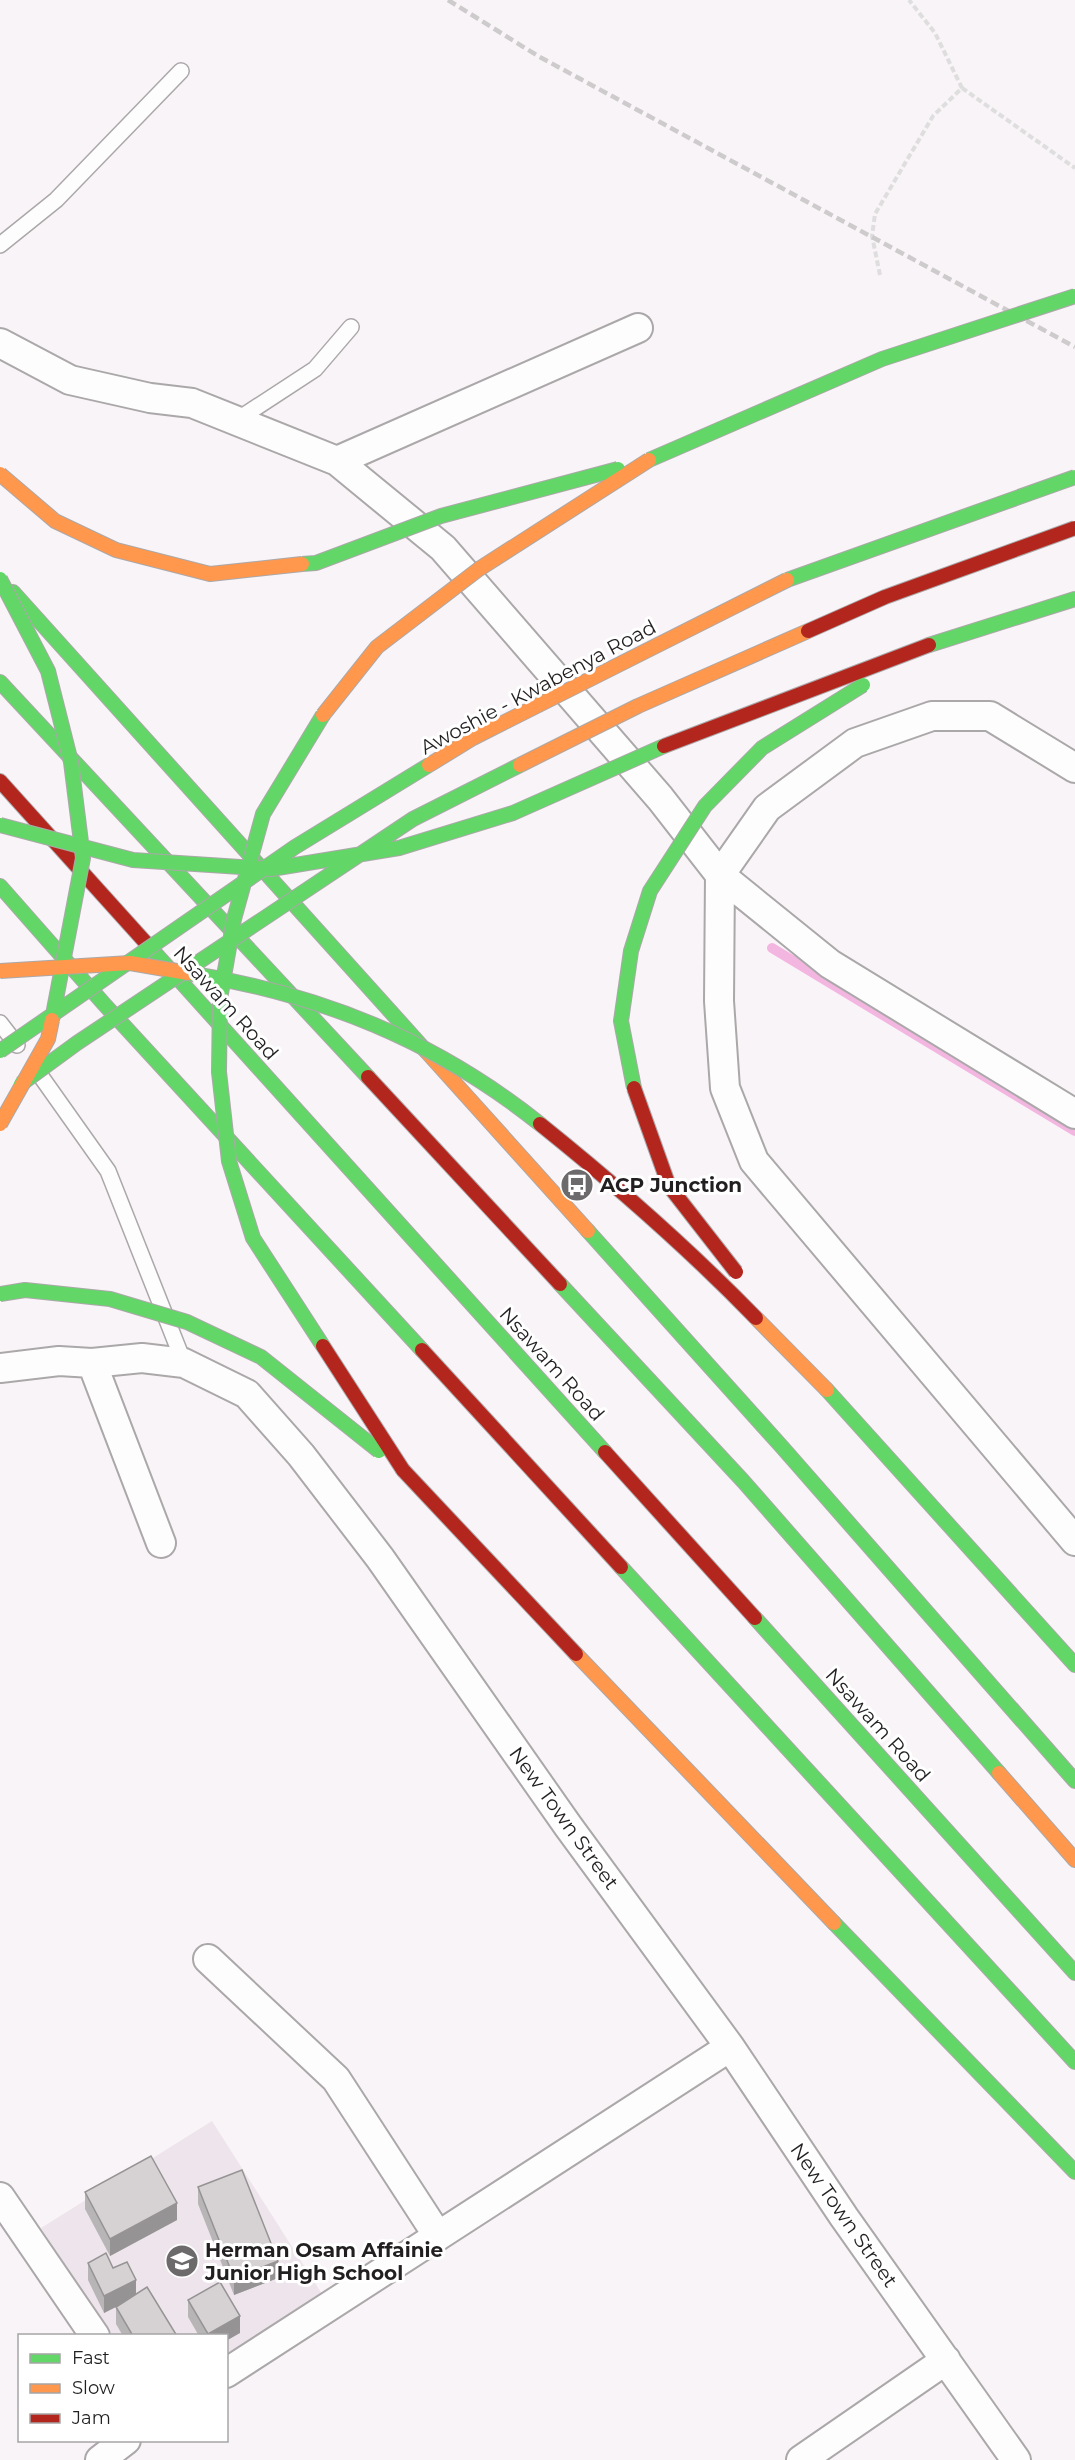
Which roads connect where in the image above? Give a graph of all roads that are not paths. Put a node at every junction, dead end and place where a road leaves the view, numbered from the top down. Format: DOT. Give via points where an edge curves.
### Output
graph roads {
  1 [pos="181,71"];
  2 [pos="0,245"];
  3 [pos="1075,296"];
  4 [pos="351,327"];
  5 [pos="638,328"];
  6 [pos="0,343"];
  7 [pos="237,420"];
  8 [pos="649,460"];
  9 [pos="337,461"];
  10 [pos="0,474"];
  11 [pos="1075,477"];
  12 [pos="1075,528"];
  13 [pos="0,578"];
  14 [pos="1075,599"];
  15 [pos="929,645"];
  16 [pos="0,682"];
  17 [pos="1075,768"];
  18 [pos="0,781"];
  19 [pos="0,825"];
  20 [pos="720,875"];
  21 [pos="0,886"];
  22 [pos="0,971"];
  23 [pos="0,1023"];
  24 [pos="0,1051"];
  25 [pos="0,1099"];
  26 [pos="1075,1114"];
  27 [pos="0,1124"];
  28 [pos="0,1294"];
  29 [pos="92,1362"];
  30 [pos="184,1363"];
  31 [pos="0,1368"];
  32 [pos="827,1390"];
  33 [pos="403,1470"];
  34 [pos="1075,1541"];
  35 [pos="161,1543"];
  36 [pos="1075,1665"];
  37 [pos="1075,1781"];
  38 [pos="1075,1860"];
  39 [pos="208,1959"];
  40 [pos="1075,1972"];
  41 [pos="730,2047"];
  42 [pos="1075,2062"];
  43 [pos="1075,2172"];
  44 [pos="0,2197"];
  45 [pos="438,2236"];
  46 [pos="94,2334"];
  47 [pos="946,2360"];
  48 [pos="228,2372"];
  49 [pos="123,2442"];
  50 [pos="100,2460"];
  51 [pos="801,2460"];
  52 [pos="1016,2460"];
  1 -- 2 [label="lane" via="56,200"];
  3 -- 8 [label="main road, bridge" via="882,359"];
  4 -- 7 [label="lane" via="315,369"];
  5 -- 9 [label="street"];
  6 -- 7 [label="street" via="70,380 192,403"];
  7 -- 9 [label="street"];
  8 -- 10 [label="main road, bridge" via="441,516 316,564 210,574 116,550 55,520"];
  8 -- 33 [label="main road, bridge" via="479,569 377,647 315,726 263,814 234,919 220,999 219,1072 229,1161 253,1238"];
  9 -- 20 [label="street" via="443,548 660,798"];
  11 -- 24 [label="main road, Awoshie - Kwabenya Road, bridge" via="790,579 473,738 295,847"];
  12 -- 25 [label="main road, bridge" via="874,602 638,706 413,819 77,1043"];
  13 -- 27 [label="main road, bridge" via="48,671 71,762 83,858 48,1039"];
  13 -- 37 [label="main road" via="782,1447"];
  14 -- 15 [label="main road"];
  15 -- 19 [label="main road, bridge" via="673,742 513,813 399,848 271,869 201,866 133,860"];
  15 -- 32 [label="main road, bridge" via="762,748 705,806 650,891 631,951 621,1021 636,1100 669,1185"];
  16 -- 38 [label="main road" via="743,1481"];
  17 -- 20 [label="street" via="990,716 932,716 855,743 767,808"];
  18 -- 40 [label="main road, Nsawam Road"];
  20 -- 26 [label="street" via="830,964"];
  20 -- 34 [label="street" via="719,1001 725,1088 754,1161"];
  21 -- 42 [label="main road"];
  22 -- 32 [label="main road, bridge" via="130,963 227,979 327,1005 425,1047 512,1102 595,1168 701,1261"];
  23 -- 30 [label="lane" via="50,1086 108,1171"];
  28 -- 33 [label="main road, bridge" via="25,1290 110,1299 187,1322 261,1357"];
  29 -- 30 [label="street, New Town Street" via="142,1358"];
  29 -- 31 [label="street, New Town Street" via="59,1361"];
  29 -- 35 [label="street"];
  30 -- 41 [label="street, New Town Street" via="247,1394 302,1455"];
  32 -- 36 [label="main road"];
  33 -- 43 [label="main road" via="661,1744"];
  39 -- 45 [label="street" via="336,2079"];
  41 -- 45 [label="street"];
  41 -- 47 [label="street, New Town Street"];
  44 -- 46 [label="street"];
  45 -- 48 [label="street"];
  47 -- 51 [label="street"];
  47 -- 52 [label="street, New Town Street"];
  49 -- 50 [label="street"];
}
